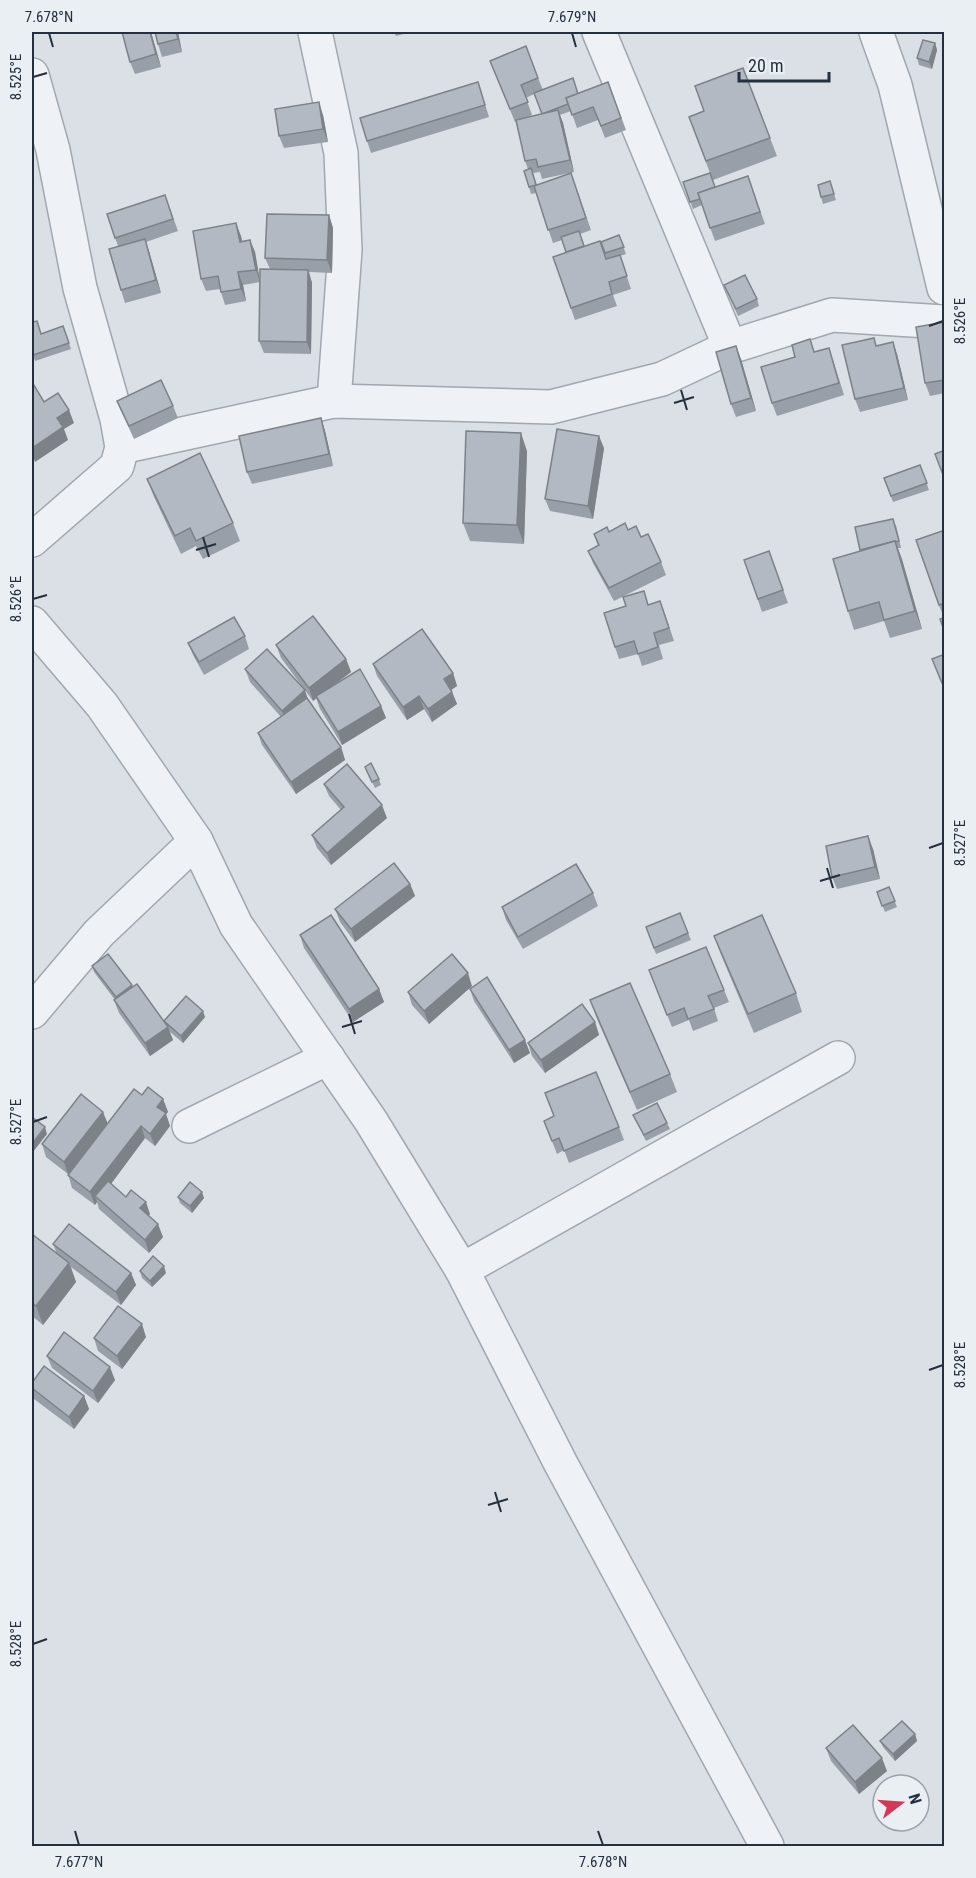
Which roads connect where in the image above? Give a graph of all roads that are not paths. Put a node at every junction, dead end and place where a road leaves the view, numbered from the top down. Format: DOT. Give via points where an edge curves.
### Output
graph roads {
  1 [pos="315,32"];
  2 [pos="598,32"];
  3 [pos="876,32"];
  4 [pos="32,75"];
  5 [pos="945,288"];
  6 [pos="945,322"];
  7 [pos="730,346"];
  8 [pos="334,401"];
  9 [pos="122,447"];
  10 [pos="32,540"];
  11 [pos="32,623"];
  12 [pos="196,841"];
  13 [pos="32,1012"];
  14 [pos="327,1058"];
  15 [pos="838,1058"];
  16 [pos="189,1125"];
  17 [pos="462,1270"];
  18 [pos="767,1846"];
  1 -- 8 [label="street" via="341,164 345,250"];
  2 -- 7 [label="street"];
  3 -- 5 [label="street" via="895,85"];
  4 -- 9 [label="street" via="53,150 80,288"];
  6 -- 7 [label="street" via="832,315"];
  7 -- 8 [label="street" via="662,379 551,407"];
  8 -- 9 [label="street"];
  9 -- 10 [label="street" via="117,466"];
  11 -- 12 [label="street" via="102,705"];
  12 -- 13 [label="street" via="99,933"];
  12 -- 14 [label="street" via="236,925"];
  14 -- 16 [label="street"];
  14 -- 17 [label="street" via="371,1121"];
  15 -- 17 [label="street"];
  17 -- 18 [label="street"];
}
